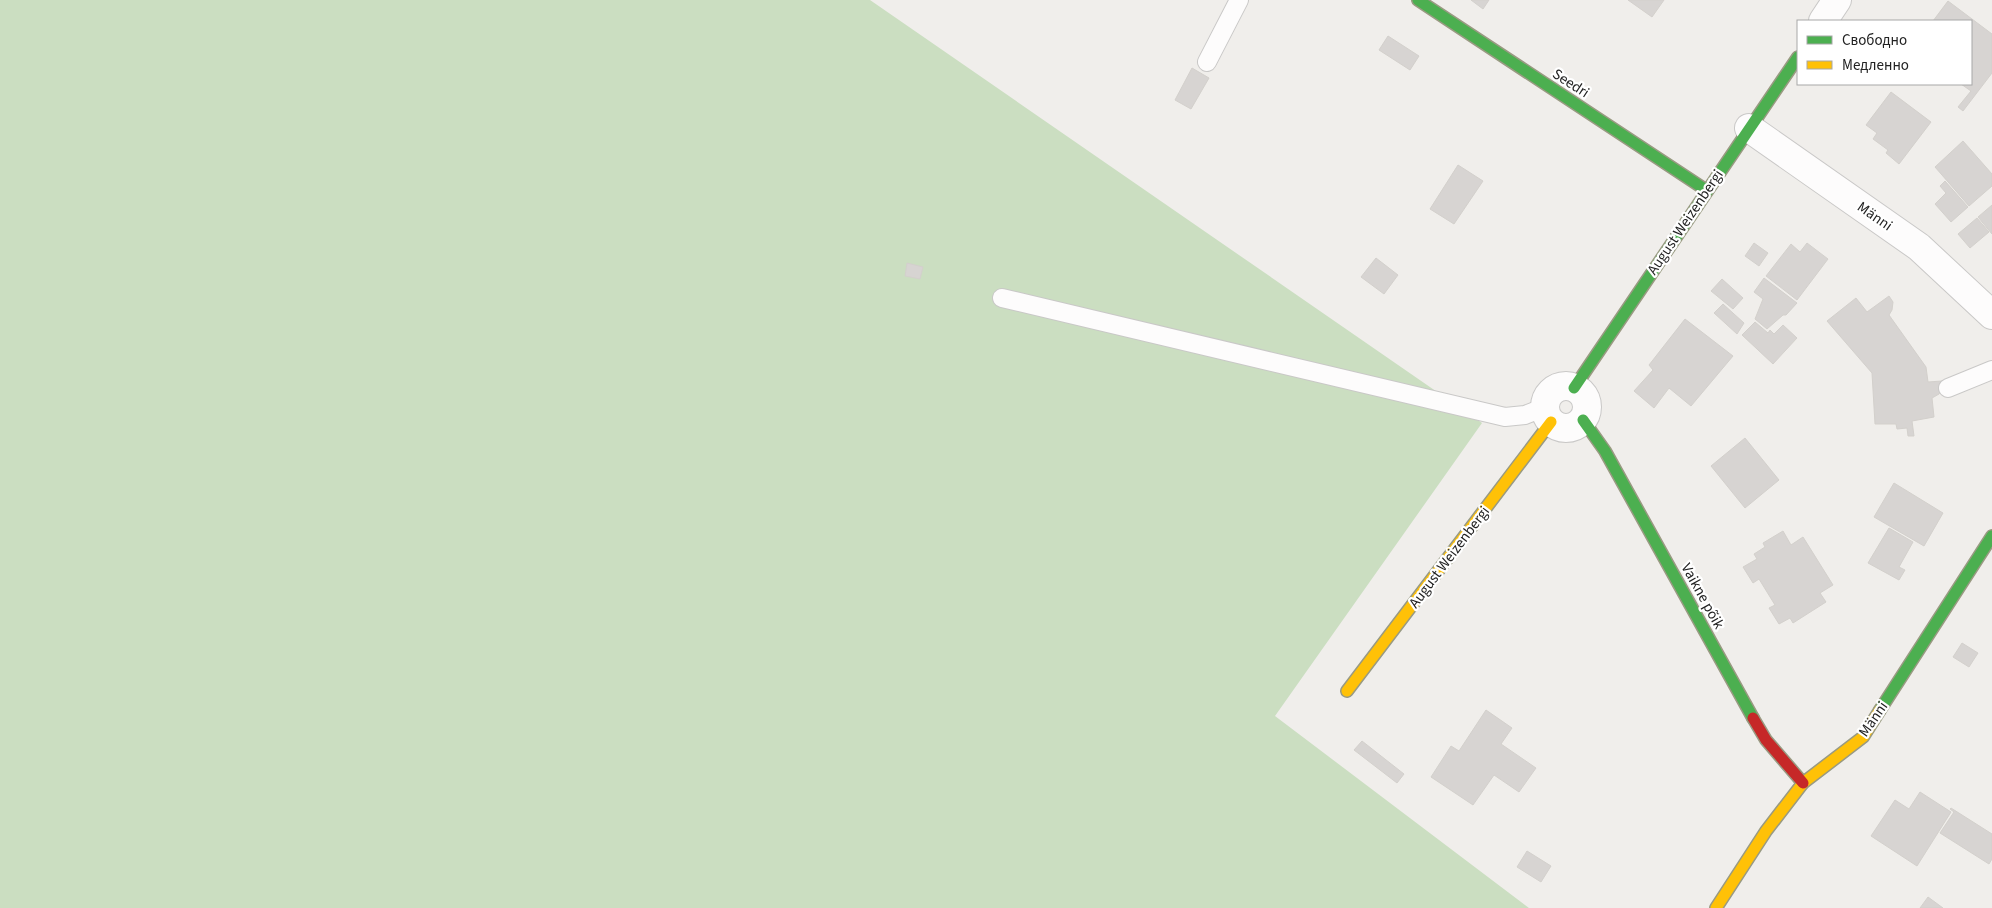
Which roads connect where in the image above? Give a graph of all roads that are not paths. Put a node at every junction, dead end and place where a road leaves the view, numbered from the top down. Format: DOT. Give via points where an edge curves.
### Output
graph roads {
  1 [pos="1239,0"];
  2 [pos="1418,0"];
  3 [pos="1837,0"];
  4 [pos="1824,20"];
  5 [pos="1797,58"];
  6 [pos="1207,62"];
  7 [pos="1749,128"];
  8 [pos="1706,190"];
  9 [pos="1002,298"];
  10 [pos="1992,315"];
  11 [pos="1992,370"];
  12 [pos="1574,388"];
  13 [pos="1948,388"];
  14 [pos="1548,414"];
  15 [pos="1583,420"];
  16 [pos="1992,536"];
  17 [pos="1346,691"];
  18 [pos="1803,782"];
  19 [pos="1716,908"];
  1 -- 6 [label="lane"];
  2 -- 8 [label="street, Seedri"];
  3 -- 4 [label="street"];
  5 -- 7 [label="street, August Weizenbergi"];
  7 -- 8 [label="street, August Weizenbergi"];
  7 -- 10 [label="street, Männi" via="1919,247"];
  8 -- 12 [label="street, August Weizenbergi"];
  9 -- 14 [label="lane" via="1505,417"];
  11 -- 13 [label="lane"];
  12 -- 14 [label="street, August Weizenbergi" via="1557,388 1548,396"];
  12 -- 15 [label="street" via="1586,402"];
  14 -- 15 [label="street" via="1557,426 1571,428"];
  14 -- 17 [label="street, August Weizenbergi"];
  15 -- 18 [label="street, Vaikne põik" via="1604,451 1766,740"];
  16 -- 18 [label="street, Männi" via="1863,737"];
  18 -- 19 [label="street, Männi" via="1766,831"];
}
